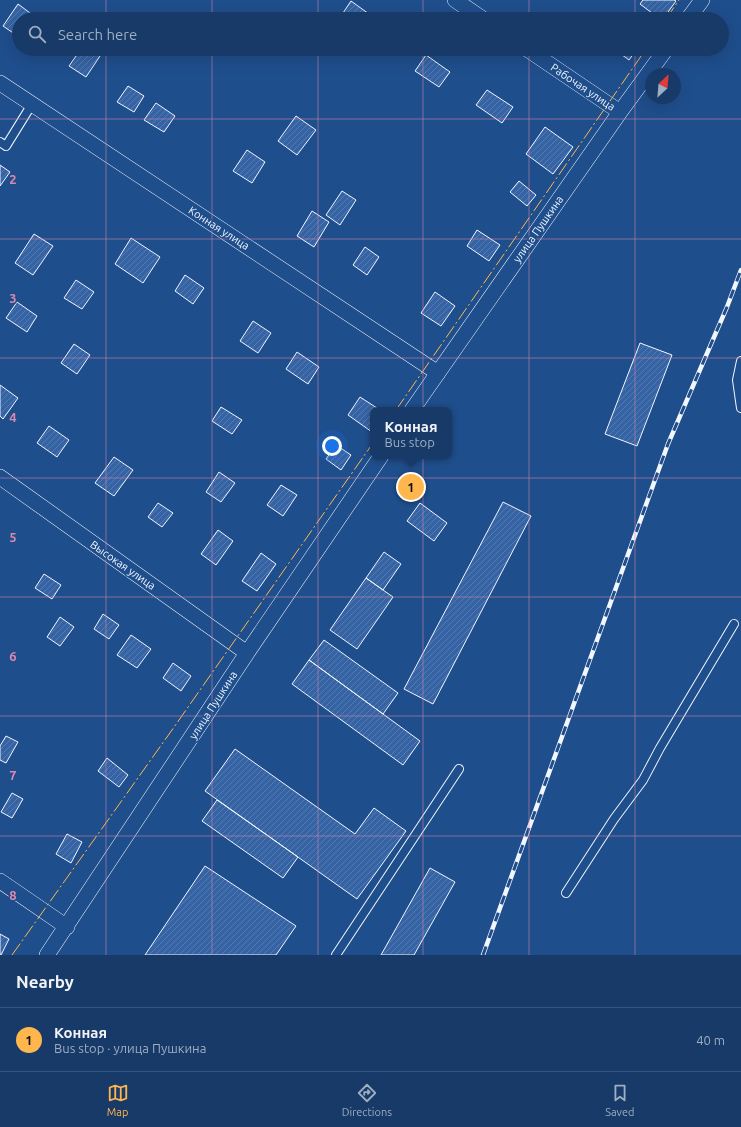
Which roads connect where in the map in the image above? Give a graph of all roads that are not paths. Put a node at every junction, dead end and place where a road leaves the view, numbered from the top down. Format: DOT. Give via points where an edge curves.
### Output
graph roads {
  1 [pos="455,0"];
  2 [pos="702,0"];
  3 [pos="473,12"];
  4 [pos="693,12"];
  5 [pos="537,56"];
  6 [pos="661,56"];
  7 [pos="0,83"];
  8 [pos="32,104"];
  9 [pos="620,112"];
  10 [pos="0,142"];
  11 [pos="741,361"];
  12 [pos="438,373"];
  13 [pos="414,407"];
  14 [pos="741,408"];
  15 [pos="379,459"];
  16 [pos="0,478"];
  17 [pos="734,624"];
  18 [pos="247,653"];
  19 [pos="459,769"];
  20 [pos="0,881"];
  21 [pos="566,893"];
  22 [pos="67,927"];
  23 [pos="47,955"];
  24 [pos="336,955"];
  1 -- 3 [label="street"];
  2 -- 4 [label="street"];
  5 -- 9 [label="street, Рабочая улица"];
  6 -- 9 [label="street, улица Пушкина"];
  7 -- 8 [label="street, Конная улица"];
  8 -- 10 [label="lane" via="6,146"];
  8 -- 12 [label="street, Конная улица"];
  9 -- 12 [label="street, улица Пушкина"];
  11 -- 14 [label="lane" via="736,380"];
  12 -- 13 [label="street, улица Пушкина"];
  15 -- 18 [label="street, улица Пушкина"];
  16 -- 18 [label="street, Высокая улица"];
  17 -- 21 [label="lane" via="643,780 614,819"];
  18 -- 22 [label="street, улица Пушкина"];
  19 -- 24 [label="lane"];
  20 -- 22 [label="street"];
  22 -- 23 [label="street, улица Пушкина"];
}
